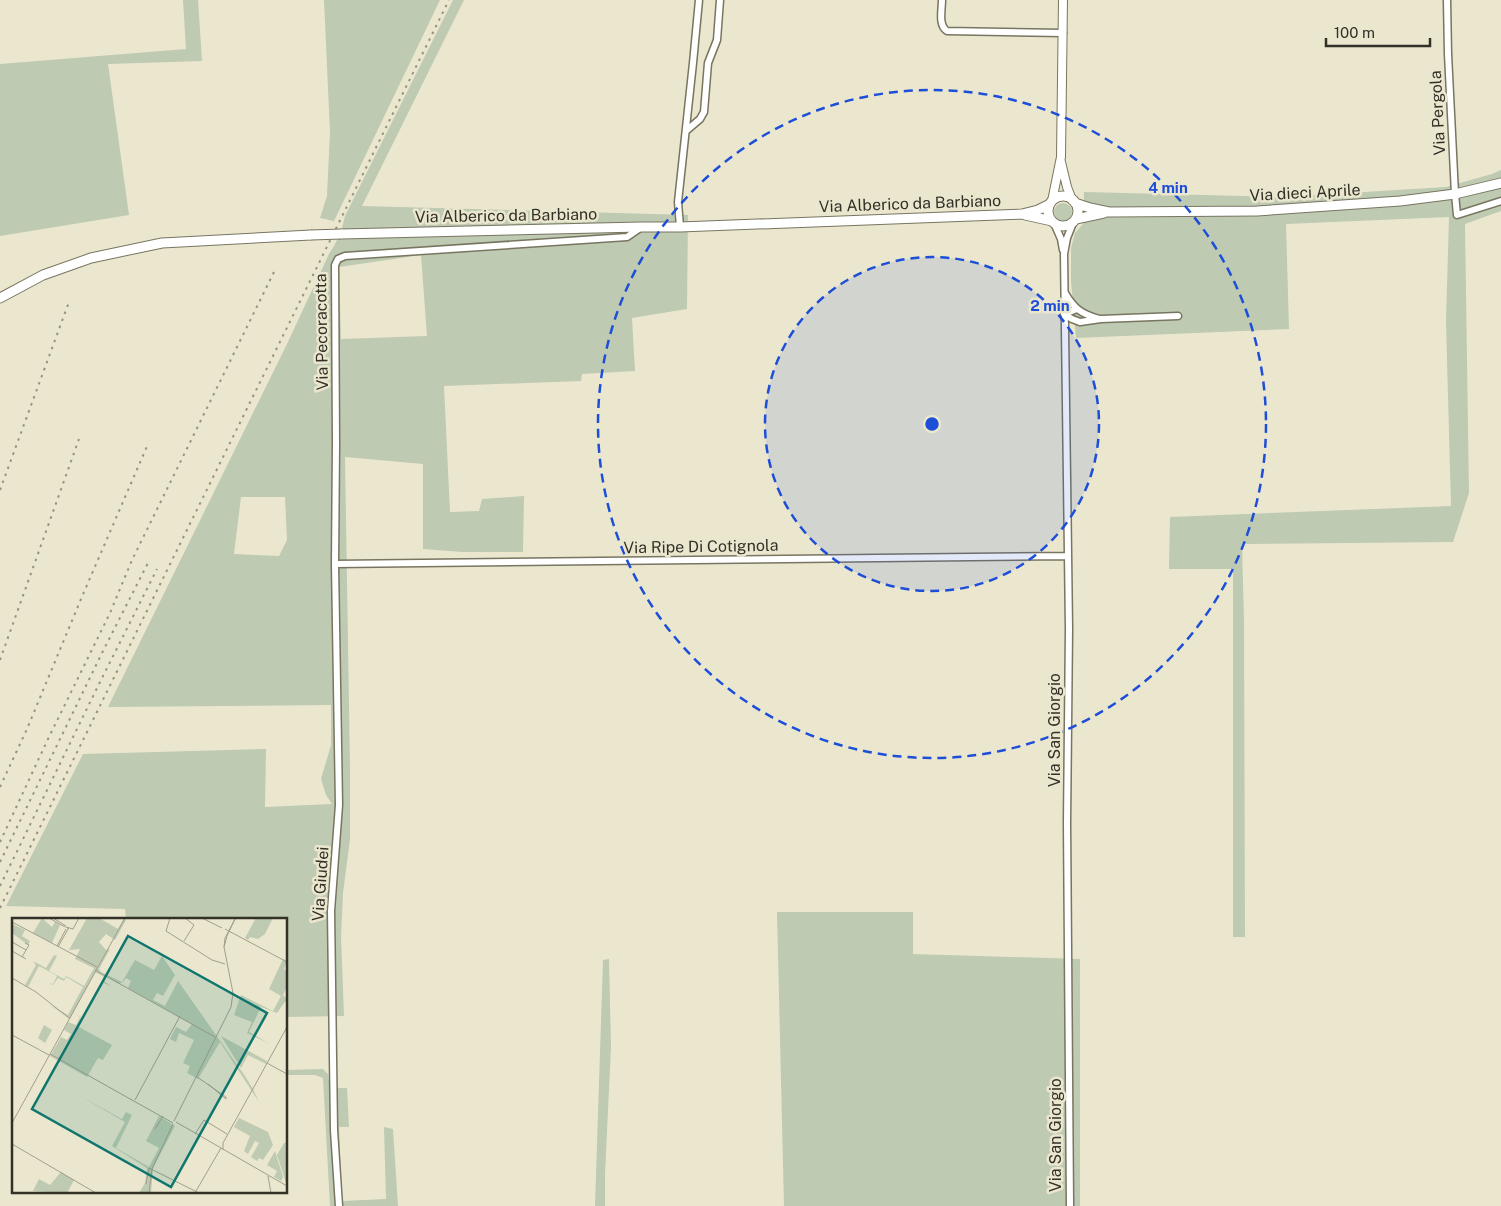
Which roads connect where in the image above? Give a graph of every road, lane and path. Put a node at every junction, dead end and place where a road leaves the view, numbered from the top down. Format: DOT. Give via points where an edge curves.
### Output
graph roads {
  1 [pos="699,0"];
  2 [pos="720,0"];
  3 [pos="942,0"];
  4 [pos="1064,0"];
  5 [pos="1447,0"];
  6 [pos="1063,33"];
  7 [pos="686,131"];
  8 [pos="1060,157"];
  9 [pos="1499,184"];
  10 [pos="1455,194"];
  11 [pos="1073,201"];
  12 [pos="1501,201"];
  13 [pos="1051,202"];
  14 [pos="1109,212"];
  15 [pos="1022,214"];
  16 [pos="1074,221"];
  17 [pos="1053,222"];
  18 [pos="641,227"];
  19 [pos="680,228"];
  20 [pos="1064,254"];
  21 [pos="1064,290"];
  22 [pos="0,298"];
  23 [pos="1077,309"];
  24 [pos="1064,314"];
  25 [pos="1178,316"];
  26 [pos="1100,319"];
  27 [pos="1080,322"];
  28 [pos="1064,334"];
  29 [pos="1068,556"];
  30 [pos="335,564"];
  31 [pos="339,1206"];
  32 [pos="1070,1206"];
  1 -- 7 [label="street"];
  2 -- 7 [label="street" via="717,40 708,63 704,112"];
  3 -- 6 [label="street" via="942,25 948,30"];
  4 -- 6 [label="street"];
  5 -- 10 [label="street, Via Pergola"];
  6 -- 8 [label="street"];
  7 -- 19 [label="street" via="678,202"];
  8 -- 11 [label="street"];
  8 -- 13 [label="street"];
  9 -- 10 [label="main road, Via dieci Aprile"];
  10 -- 12 [label="street, Via Pergola" via="1457,215"];
  10 -- 14 [label="main road, Via dieci Aprile" via="1257,211"];
  11 -- 13 [label="main road" via="1060,197"];
  11 -- 14 [label="main road, Via dieci Aprile"];
  11 -- 16 [label="main road" via="1078,211"];
  13 -- 15 [label="main road, Via Alberico da Barbiano"];
  13 -- 17 [label="main road" via="1048,212"];
  14 -- 16 [label="main road, Via dieci Aprile"];
  15 -- 17 [label="main road, Via Alberico da Barbiano"];
  15 -- 19 [label="main road, Via Alberico da Barbiano"];
  16 -- 17 [label="main road" via="1064,226"];
  16 -- 20 [label="street, Via San Giorgio" via="1066,238"];
  17 -- 20 [label="street, Via San Giorgio"];
  18 -- 19 [label="main road, Via Alberico da Barbiano"];
  18 -- 22 [label="main road, Via Alberico da Barbiano, bridge" via="341,234 162,243 91,258 43,275"];
  18 -- 30 [label="street, Via Pecoracotta" via="627,237 355,255 338,259 334,265"];
  20 -- 21 [label="street, Via San Giorgio"];
  21 -- 23 [label="street"];
  21 -- 24 [label="street, Via San Giorgio"];
  23 -- 24 [label="street"];
  23 -- 26 [label="street"];
  24 -- 27 [label="street"];
  24 -- 28 [label="street, Via San Giorgio"];
  25 -- 26 [label="street"];
  26 -- 27 [label="street"];
  27 -- 28 [label="street"];
  28 -- 29 [label="street, Via San Giorgio"];
  29 -- 30 [label="street, Via Ripe Di Cotignola"];
  29 -- 32 [label="street, Via San Giorgio"];
  30 -- 31 [label="street, Via Giudei" via="339,804 331,921 334,1130"];
}
